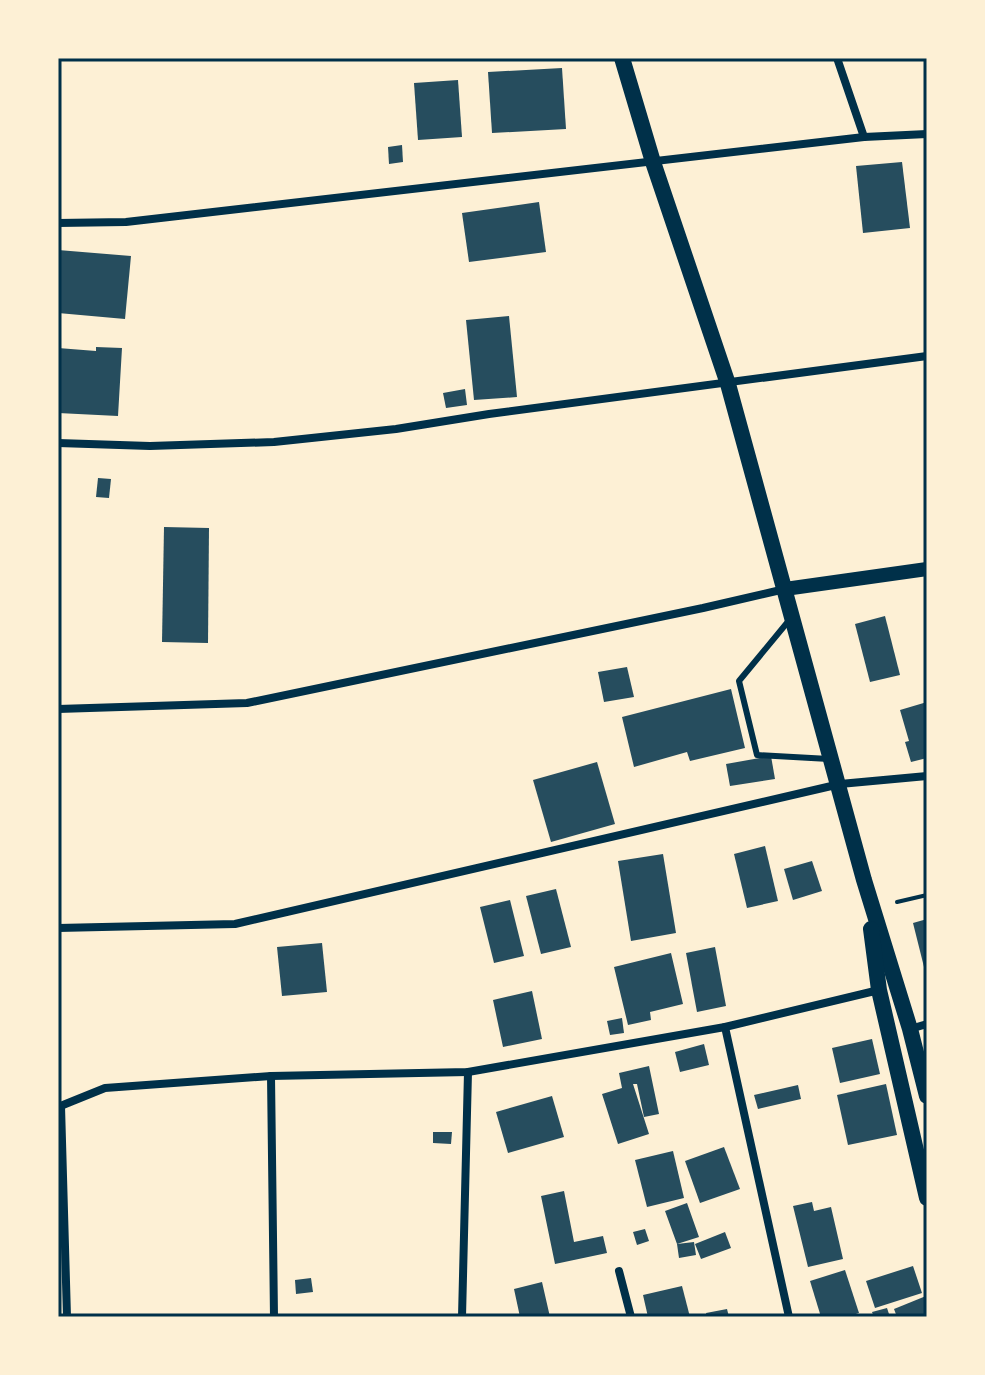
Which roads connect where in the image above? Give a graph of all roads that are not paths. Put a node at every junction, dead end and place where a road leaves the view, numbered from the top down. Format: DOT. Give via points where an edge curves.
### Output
graph roads {
  1 [pos="622,58"];
  2 [pos="837,58"];
  3 [pos="927,134"];
  4 [pos="864,137"];
  5 [pos="653,162"];
  6 [pos="58,223"];
  7 [pos="927,356"];
  8 [pos="728,384"];
  9 [pos="58,443"];
  10 [pos="927,569"];
  11 [pos="785,589"];
  12 [pos="793,615"];
  13 [pos="58,709"];
  14 [pos="833,759"];
  15 [pos="927,776"];
  16 [pos="840,784"];
  17 [pos="864,880"];
  18 [pos="58,928"];
  19 [pos="879,990"];
  20 [pos="927,1024"];
  21 [pos="725,1027"];
  22 [pos="910,1029"];
  23 [pos="468,1072"];
  24 [pos="271,1076"];
  25 [pos="927,1096"];
  26 [pos="60,1107"];
  27 [pos="924,1170"];
  28 [pos="927,1198"];
  29 [pos="619,1271"];
  30 [pos="67,1317"];
  31 [pos="274,1317"];
  32 [pos="462,1317"];
  33 [pos="631,1317"];
  34 [pos="789,1317"];
  1 -- 5 [label="main road"];
  2 -- 4 [label="street"];
  3 -- 4 [label="street"];
  4 -- 5 [label="street"];
  5 -- 6 [label="street" via="126,222"];
  5 -- 8 [label="main road"];
  7 -- 8 [label="street"];
  8 -- 9 [label="street" via="274,442"];
  8 -- 11 [label="main road"];
  10 -- 11 [label="street"];
  11 -- 12 [label="main road"];
  11 -- 13 [label="street" via="247,703"];
  12 -- 14 [label="main road"];
  12 -- 14 [label="lane" via="739,681 757,755"];
  14 -- 16 [label="main road"];
  15 -- 16 [label="street"];
  16 -- 17 [label="main road"];
  16 -- 18 [label="street" via="235,924"];
  17 -- 19 [label="main road"];
  17 -- 22 [label="main road"];
  19 -- 21 [label="street"];
  19 -- 27 [label="main road"];
  20 -- 22 [label="street"];
  21 -- 23 [label="street"];
  21 -- 34 [label="street"];
  22 -- 25 [label="main road"];
  23 -- 24 [label="street"];
  23 -- 32 [label="street"];
  24 -- 26 [label="street" via="105,1088"];
  24 -- 31 [label="street"];
  26 -- 30 [label="street"];
  27 -- 28 [label="main road"];
  29 -- 33 [label="street"];
}
